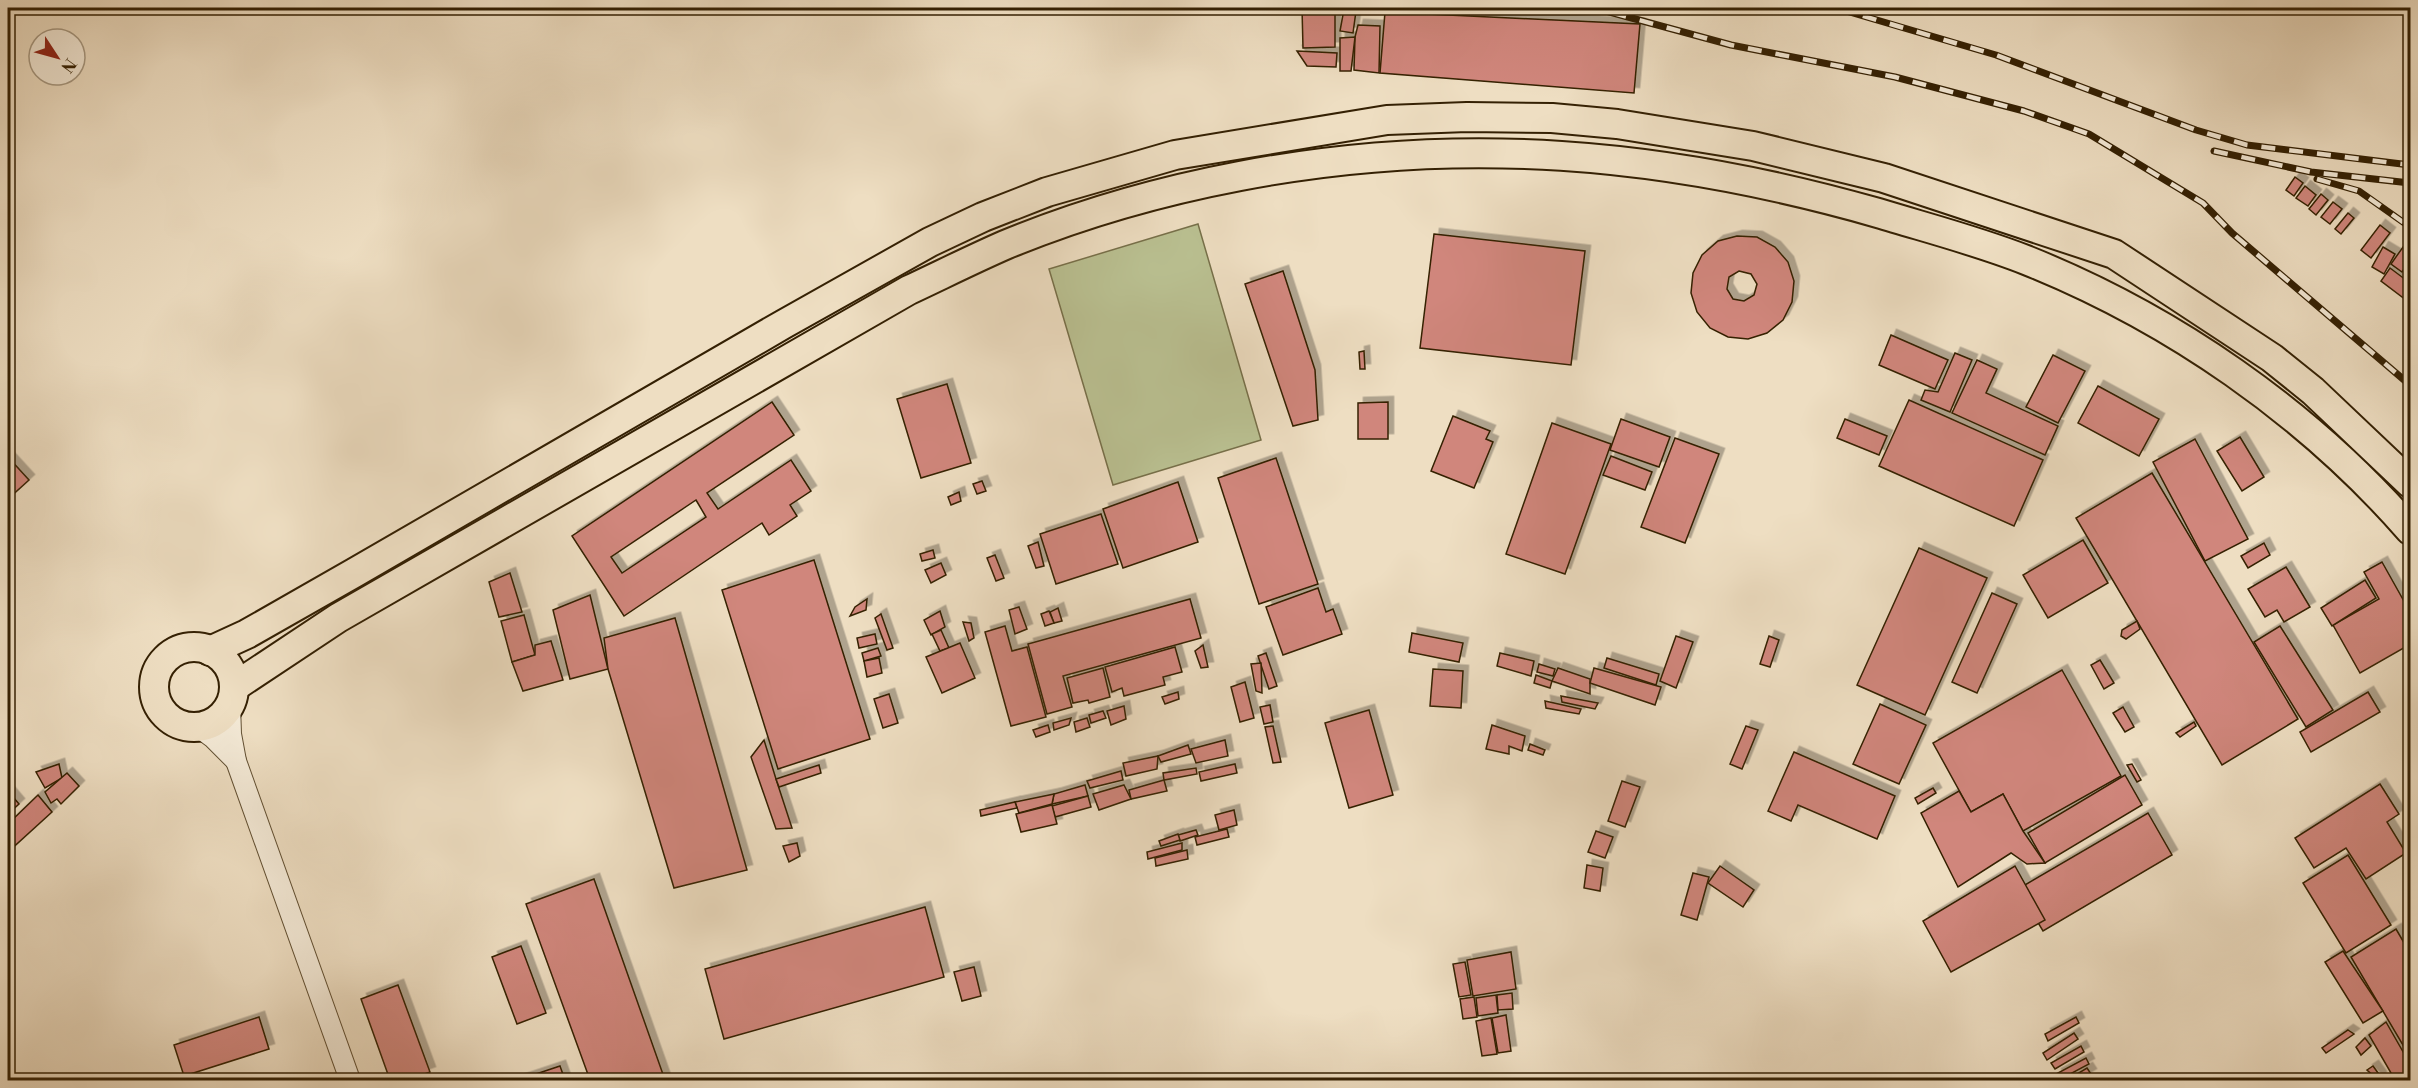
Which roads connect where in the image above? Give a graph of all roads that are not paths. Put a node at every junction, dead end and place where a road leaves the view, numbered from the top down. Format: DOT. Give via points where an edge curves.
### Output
graph roads {
  1 [pos="2410,483"];
  2 [pos="2410,530"];
  3 [pos="210,651"];
  4 [pos="232,696"];
  5 [pos="198,727"];
  6 [pos="236,762"];
  7 [pos="350,1080"];
  1 -- 3 [label="highway" via="2313,391 2272,358 2104,251 1884,178 1731,142 1552,118 1387,120 1174,155 1047,192 983,217 930,242 247,634"];
  2 -- 4 [label="highway" via="2367,483 2267,396 2188,342 2111,299 2025,260 1826,198 1688,169 1598,157 1494,152 1372,157 1238,176 1152,196 1005,245 930,280 796,352 338,618"];
  3 -- 4 [label="highway" via="223,659 231,672"];
  3 -- 5 [label="highway" via="195,647 180,650 166,658 155,676 154,692 162,712 182,726"];
  4 -- 5 [label="highway" via="217,720"];
  4 -- 6 [label="street" via="231,734"];
  5 -- 6 [label="street"];
  6 -- 7 [label="street"];
}
